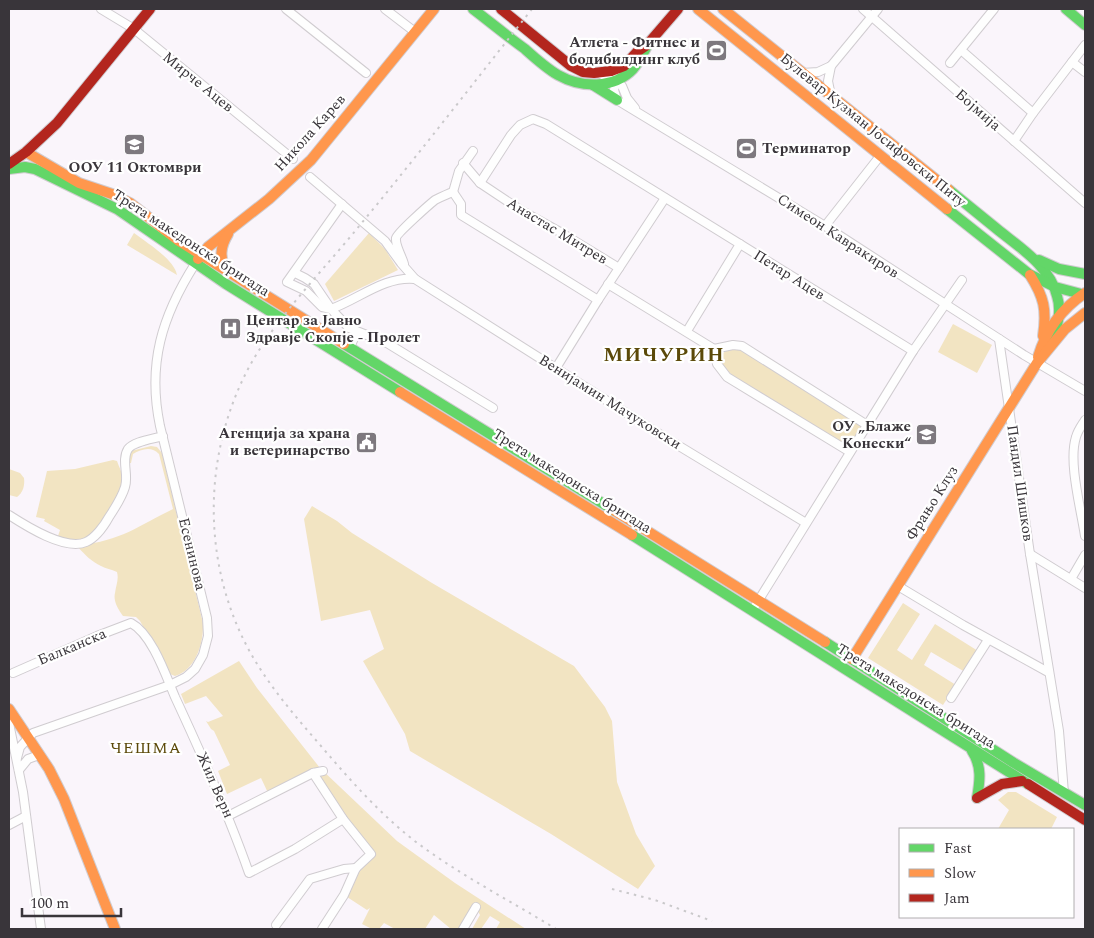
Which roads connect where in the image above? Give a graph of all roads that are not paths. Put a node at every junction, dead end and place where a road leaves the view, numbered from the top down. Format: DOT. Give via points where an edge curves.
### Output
graph roads {
  1 [pos="100,9"];
  2 [pos="150,9"];
  3 [pos="286,9"];
  4 [pos="385,9"];
  5 [pos="434,9"];
  6 [pos="473,9"];
  7 [pos="501,9"];
  8 [pos="678,9"];
  9 [pos="698,9"];
  10 [pos="723,9"];
  11 [pos="862,9"];
  12 [pos="878,9"];
  13 [pos="994,9"];
  14 [pos="1066,9"];
  15 [pos="871,16"];
  16 [pos="1085,25"];
  17 [pos="134,28"];
  18 [pos="414,32"];
  19 [pos="1085,45"];
  20 [pos="961,50"];
  21 [pos="1072,62"];
  22 [pos="950,64"];
  23 [pos="831,66"];
  24 [pos="626,70"];
  25 [pos="1085,72"];
  26 [pos="366,73"];
  27 [pos="599,73"];
  28 [pos="802,73"];
  29 [pos="615,81"];
  30 [pos="594,86"];
  31 [pos="621,96"];
  32 [pos="831,96"];
  33 [pos="1033,113"];
  34 [pos="1014,141"];
  35 [pos="38,142"];
  36 [pos="473,151"];
  37 [pos="26,152"];
  38 [pos="880,156"];
  39 [pos="293,159"];
  40 [pos="464,163"];
  41 [pos="9,164"];
  42 [pos="45,168"];
  43 [pos="9,169"];
  44 [pos="310,177"];
  45 [pos="480,184"];
  46 [pos="453,192"];
  47 [pos="665,198"];
  48 [pos="1085,203"];
  49 [pos="342,204"];
  50 [pos="825,226"];
  51 [pos="232,229"];
  52 [pos="740,244"];
  53 [pos="1031,256"];
  54 [pos="198,259"];
  55 [pos="405,268"];
  56 [pos="619,268"];
  57 [pos="295,273"];
  58 [pos="230,274"];
  59 [pos="1029,274"];
  60 [pos="1085,274"];
  61 [pos="415,279"];
  62 [pos="962,280"];
  63 [pos="608,284"];
  64 [pos="1055,287"];
  65 [pos="1084,294"];
  66 [pos="598,300"];
  67 [pos="944,304"];
  68 [pos="330,309"];
  69 [pos="1085,313"];
  70 [pos="1060,314"];
  71 [pos="349,328"];
  72 [pos="687,331"];
  73 [pos="357,332"];
  74 [pos="999,339"];
  75 [pos="1042,341"];
  76 [pos="1053,341"];
  77 [pos="346,345"];
  78 [pos="714,349"];
  79 [pos="913,352"];
  80 [pos="1037,363"];
  81 [pos="556,368"];
  82 [pos="1085,391"];
  83 [pos="1009,407"];
  84 [pos="493,408"];
  85 [pos="1085,420"];
  86 [pos="867,425"];
  87 [pos="163,436"];
  88 [pos="850,452"];
  89 [pos="9,515"];
  90 [pos="806,523"];
  91 [pos="1085,536"];
  92 [pos="1030,554"];
  93 [pos="1085,555"];
  94 [pos="1071,579"];
  95 [pos="898,586"];
  96 [pos="1085,588"];
  97 [pos="758,600"];
  98 [pos="752,611"];
  99 [pos="131,623"];
  100 [pos="988,640"];
  101 [pos="852,659"];
  102 [pos="13,672"];
  103 [pos="1048,672"];
  104 [pos="170,685"];
  105 [pos="951,698"];
  106 [pos="9,709"];
  107 [pos="9,724"];
  108 [pos="27,738"];
  109 [pos="968,746"];
  110 [pos="13,754"];
  111 [pos="39,756"];
  112 [pos="19,770"];
  113 [pos="323,771"];
  114 [pos="313,773"];
  115 [pos="1022,781"];
  116 [pos="1064,789"];
  117 [pos="1085,805"];
  118 [pos="26,816"];
  119 [pos="228,816"];
  120 [pos="343,819"];
  121 [pos="1085,820"];
  122 [pos="9,825"];
  123 [pos="356,868"];
  124 [pos="476,907"];
  125 [pos="276,925"];
  126 [pos="41,929"];
  127 [pos="115,929"];
  128 [pos="322,929"];
  129 [pos="463,929"];
  1 -- 17 [label="street, Мирче Ацев"];
  2 -- 17 [label="street"];
  3 -- 26 [label="street"];
  4 -- 18 [label="street"];
  5 -- 18 [label="street, Никола Карев"];
  6 -- 30 [label="street" via="558,75"];
  7 -- 27 [label="street" via="571,66 583,72"];
  8 -- 24 [label="street" via="638,51"];
  9 -- 38 [label="street, Булевар Кузман Јосифовски Питу"];
  10 -- 28 [label="street, Булевар Кузман Јосифовски Питу"];
  11 -- 15 [label="street, Бојмија"];
  12 -- 15 [label="street"];
  13 -- 20 [label="street"];
  14 -- 16 [label="street"];
  15 -- 23 [label="street"];
  15 -- 34 [label="street, Бојмија"];
  17 -- 35 [label="street"];
  17 -- 39 [label="street, Мирче Ацев"];
  18 -- 51 [label="street, Никола Карев" via="310,160"];
  19 -- 21 [label="street"];
  20 -- 22 [label="street"];
  20 -- 33 [label="street"];
  21 -- 25 [label="street"];
  21 -- 33 [label="street"];
  23 -- 28 [label="street" via="818,72"];
  23 -- 32 [label="street" via="828,82"];
  24 -- 27 [label="street"];
  24 -- 29 [label="street"];
  24 -- 31 [label="street"];
  27 -- 29 [label="street"];
  28 -- 32 [label="street, Булевар Кузман Јосифовски Питу"];
  29 -- 30 [label="street"];
  29 -- 31 [label="street" via="614,90"];
  30 -- 31 [label="street"];
  31 -- 50 [label="street, Симеон Кавракиров" via="638,112"];
  32 -- 53 [label="street, Булевар Кузман Јосифовски Питу"];
  33 -- 34 [label="street"];
  34 -- 48 [label="street, Бојмија"];
  35 -- 37 [label="street"];
  35 -- 42 [label="street"];
  36 -- 40 [label="street"];
  37 -- 41 [label="street"];
  37 -- 42 [label="street, Трета македонска бригада" via="35,156"];
  38 -- 50 [label="street"];
  38 -- 59 [label="street, Булевар Кузман Јосифовски Питу"];
  40 -- 45 [label="street, Анастас Митрев"];
  40 -- 46 [label="street"];
  42 -- 43 [label="street, Трета македонска бригада"];
  42 -- 54 [label="street, Трета македонска бригада"];
  44 -- 49 [label="street, Венијамин Мачуковски"];
  45 -- 47 [label="street, Петар Ацев" via="511,135 532,119 546,124"];
  45 -- 56 [label="street, Анастас Митрев"];
  46 -- 55 [label="street" via="432,203 399,232 396,238"];
  46 -- 66 [label="street" via="461,204 461,215"];
  47 -- 52 [label="street, Петар Ацев"];
  47 -- 56 [label="street"];
  49 -- 55 [label="street, Венијамин Мачуковски" via="385,241"];
  49 -- 57 [label="street"];
  50 -- 67 [label="street, Симеон Кавракиров"];
  51 -- 54 [label="street, Никола Карев"];
  51 -- 58 [label="street" via="223,242 220,255"];
  52 -- 72 [label="street"];
  52 -- 79 [label="street, Петар Ацев"];
  53 -- 60 [label="street, Булевар Кузман Јосифовски Питу" via="1068,271"];
  53 -- 64 [label="street, Булевар Кузман Јосифовски Питу" via="1046,271"];
  54 -- 58 [label="street, Трета македонска бригада"];
  54 -- 87 [label="street, Есенинова" via="172,305 156,353 155,394"];
  54 -- 98 [label="street, Трета македонска бригада"];
  55 -- 61 [label="street, Венијамин Мачуковски"];
  56 -- 63 [label="street, Анастас Митрев"];
  57 -- 68 [label="street" via="314,284"];
  57 -- 68 [label="street" via="288,282 306,291 322,307"];
  58 -- 77 [label="street, Трета македонска бригада"];
  59 -- 64 [label="street"];
  59 -- 75 [label="street" via="1044,301 1046,314"];
  61 -- 68 [label="street" via="391,281"];
  61 -- 81 [label="street, Венијамин Мачуковски"];
  62 -- 67 [label="street"];
  63 -- 66 [label="street, Анастас Митрев"];
  63 -- 72 [label="street, Анастас Митрев"];
  64 -- 65 [label="street"];
  64 -- 70 [label="street, Фрањо Клуз"];
  65 -- 70 [label="street, Фрањо Клуз"];
  66 -- 81 [label="street, Анастас Митрев"];
  67 -- 74 [label="street, Симеон Кавракиров"];
  67 -- 79 [label="street"];
  68 -- 71 [label="street"];
  69 -- 76 [label="street, Фрањо Клуз"];
  70 -- 75 [label="street, Фрањо Клуз"];
  70 -- 76 [label="street, Фрањо Клуз"];
  71 -- 73 [label="street"];
  71 -- 77 [label="street"];
  72 -- 78 [label="street, Анастас Митрев"];
  73 -- 77 [label="street"];
  73 -- 84 [label="street" via="387,343"];
  74 -- 80 [label="street, Симеон Кавракиров"];
  74 -- 83 [label="street, Пандил Шишков"];
  75 -- 80 [label="street, Фрањо Клуз"];
  76 -- 80 [label="street, Фрањо Клуз"];
  77 -- 97 [label="street, Трета македонска бригада"];
  78 -- 86 [label="street" via="742,346"];
  78 -- 88 [label="street" via="717,364 727,377"];
  79 -- 86 [label="street"];
  80 -- 82 [label="street, Симеон Кавракиров"];
  80 -- 83 [label="street, Фрањо Клуз"];
  81 -- 90 [label="street, Венијамин Мачуковски"];
  83 -- 92 [label="street, Пандил Шишков"];
  83 -- 95 [label="street, Фрањо Клуз"];
  85 -- 91 [label="street" via="1076,437 1074,457"];
  86 -- 88 [label="street"];
  87 -- 89 [label="street" via="129,448 124,490 106,522 85,542 55,539"];
  87 -- 104 [label="street, Есенинова" via="205,606 208,632 203,655 195,669"];
  88 -- 90 [label="street"];
  90 -- 97 [label="street"];
  92 -- 94 [label="street, Пандил Шишков"];
  92 -- 103 [label="street"];
  93 -- 94 [label="street"];
  94 -- 96 [label="street, Пандил Шишков"];
  95 -- 100 [label="street"];
  95 -- 101 [label="street, Фрањо Клуз"];
  97 -- 98 [label="street"];
  97 -- 101 [label="street, Трета македонска бригада"];
  98 -- 109 [label="street, Трета македонска бригада"];
  99 -- 102 [label="street, Балканска"];
  99 -- 104 [label="street, Жил Верн" via="147,638"];
  100 -- 103 [label="street"];
  100 -- 105 [label="street"];
  101 -- 116 [label="street, Трета македонска бригада"];
  103 -- 116 [label="street" via="1059,731"];
  104 -- 108 [label="street, Есенинова" via="33,733"];
  104 -- 119 [label="street, Жил Верн"];
  106 -- 108 [label="street"];
  107 -- 110 [label="street"];
  108 -- 110 [label="street"];
  108 -- 111 [label="street"];
  109 -- 115 [label="street, Трета македонска бригада"];
  109 -- 115 [label="street" via="980,766 977,798 1002,784"];
  110 -- 112 [label="street"];
  111 -- 112 [label="street" via="28,759"];
  111 -- 127 [label="street" via="64,799"];
  112 -- 118 [label="street"];
  113 -- 114 [label="street"];
  114 -- 119 [label="street"];
  114 -- 120 [label="street"];
  115 -- 121 [label="street, Трета македонска бригада"];
  116 -- 117 [label="street, Трета македонска бригада"];
  118 -- 122 [label="street"];
  118 -- 126 [label="street"];
  119 -- 120 [label="street, Жил Верн" via="249,873"];
  120 -- 123 [label="street" via="371,854"];
  123 -- 125 [label="street" via="310,879"];
  123 -- 128 [label="street" via="344,895"];
  124 -- 129 [label="street"];
}
